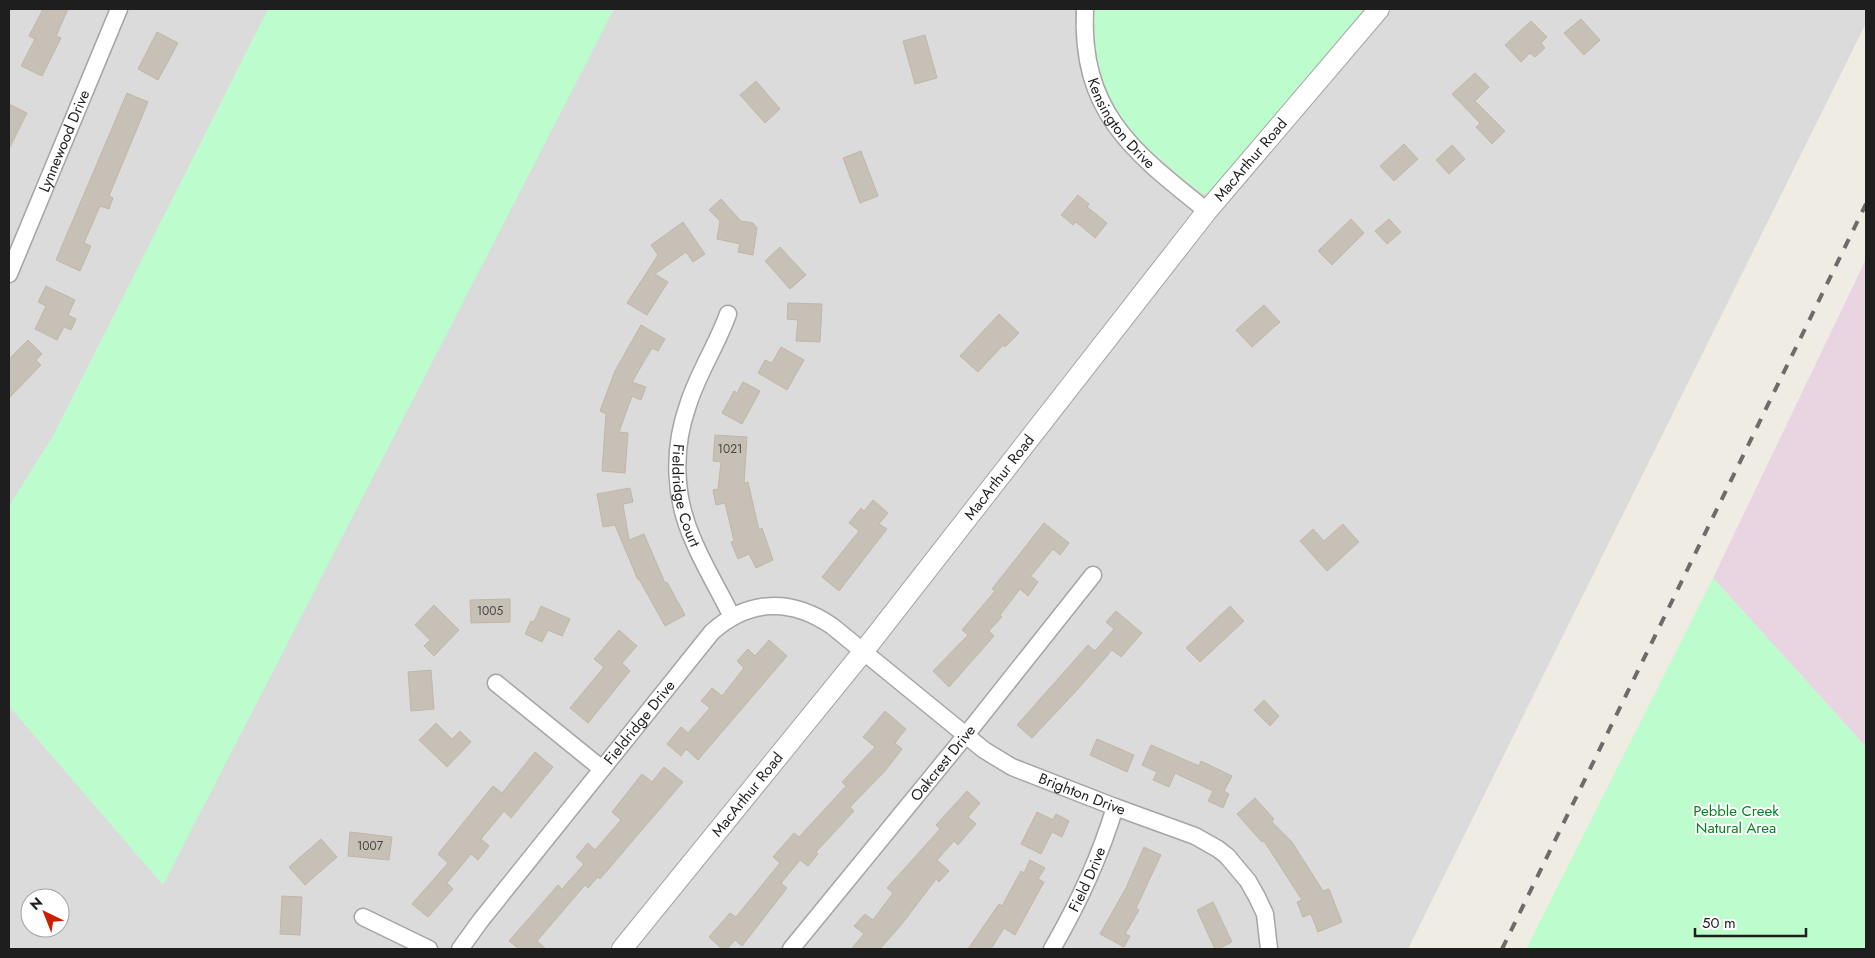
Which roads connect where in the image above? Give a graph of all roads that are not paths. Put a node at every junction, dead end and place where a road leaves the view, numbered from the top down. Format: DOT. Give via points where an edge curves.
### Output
graph roads {
  1 [pos="119,9"];
  2 [pos="1085,9"];
  3 [pos="1379,9"];
  4 [pos="1206,211"];
  5 [pos="9,274"];
  6 [pos="728,314"];
  7 [pos="1093,575"];
  8 [pos="732,617"];
  9 [pos="863,652"];
  10 [pos="496,683"];
  11 [pos="966,735"];
  12 [pos="602,769"];
  13 [pos="1115,807"];
  14 [pos="363,916"];
  15 [pos="429,949"];
  16 [pos="460,949"];
  17 [pos="622,949"];
  18 [pos="791,949"];
  19 [pos="1052,949"];
  20 [pos="1269,949"];
  1 -- 5 [label="street, Lynnewood Drive"];
  2 -- 4 [label="street, Kensington Drive" via="1087,54 1100,102 1107,115 1126,140"];
  3 -- 4 [label="street, MacArthur Road"];
  4 -- 9 [label="street, MacArthur Road"];
  6 -- 8 [label="street, Fieldridge Court" via="688,403 682,422 677,475 684,518"];
  7 -- 11 [label="street, Oakcrest Drive"];
  8 -- 9 [label="street, Fieldridge Drive" via="766,606 799,609 825,622"];
  8 -- 12 [label="street, Fieldridge Drive" via="712,632"];
  9 -- 11 [label="street, Brighton Drive"];
  9 -- 17 [label="street, MacArthur Road"];
  10 -- 12 [label="street"];
  11 -- 13 [label="street, Brighton Drive" via="1012,767"];
  11 -- 18 [label="street, Oakcrest Drive"];
  12 -- 16 [label="street, Fieldridge Drive"];
  13 -- 19 [label="street, Field Drive" via="1085,887"];
  13 -- 20 [label="street, Brighton Drive" via="1196,836 1227,856 1248,881 1265,914"];
  14 -- 15 [label="street"];
}
